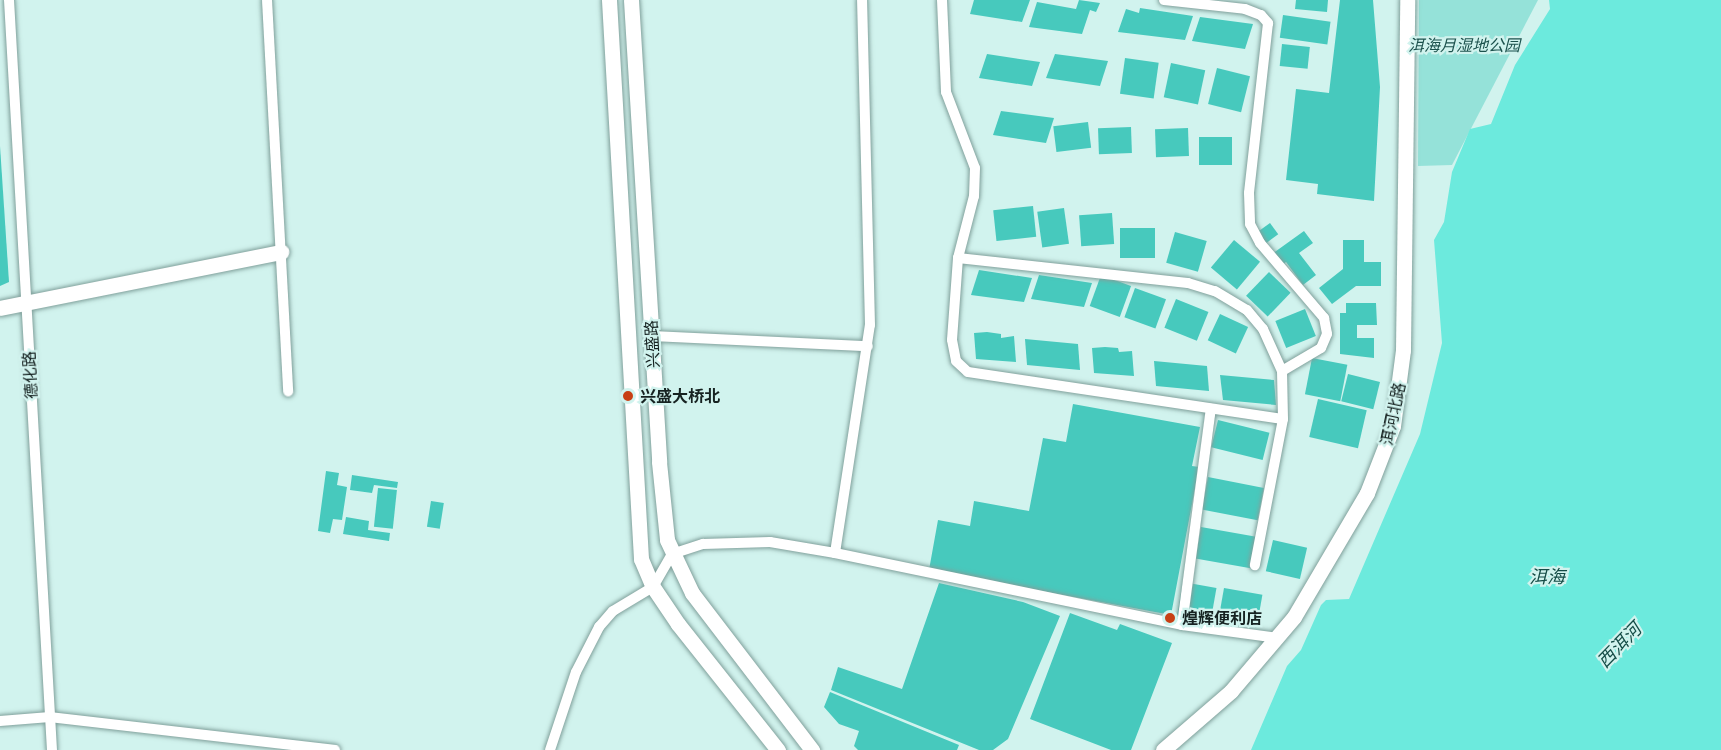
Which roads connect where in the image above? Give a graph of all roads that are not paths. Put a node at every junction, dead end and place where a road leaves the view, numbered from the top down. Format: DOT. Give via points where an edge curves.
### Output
graph roads {
  1 [pos="9,0"];
  2 [pos="267,0"];
  3 [pos="609,0"];
  4 [pos="632,0"];
  5 [pos="862,0"];
  6 [pos="942,0"];
  7 [pos="1164,0"];
  8 [pos="1407,0"];
  9 [pos="280,252"];
  10 [pos="958,258"];
  11 [pos="26,303"];
  12 [pos="0,308"];
  13 [pos="652,336"];
  14 [pos="868,346"];
  15 [pos="1282,371"];
  16 [pos="288,391"];
  17 [pos="1211,409"];
  18 [pos="1283,419"];
  19 [pos="835,553"];
  20 [pos="672,554"];
  21 [pos="1255,566"];
  22 [pos="653,587"];
  23 [pos="1182,625"];
  24 [pos="1278,638"];
  25 [pos="50,717"];
  26 [pos="0,721"];
  27 [pos="52,750"];
  28 [pos="335,750"];
  29 [pos="550,750"];
  30 [pos="778,750"];
  31 [pos="812,750"];
  32 [pos="1163,750"];
  1 -- 11 [label="street, 德化路"];
  2 -- 9 [label="street"];
  3 -- 22 [label="street, 兴盛路" via="637,526 641,559"];
  4 -- 13 [label="street, 兴盛路"];
  5 -- 14 [label="street"];
  6 -- 10 [label="street" via="946,92 975,168 974,196"];
  7 -- 15 [label="street" via="1245,9 1261,15 1268,23 1249,193 1250,224 1260,243 1324,318 1327,334 1321,348"];
  8 -- 24 [label="street, 洱河北路" via="1402,350 1393,426 1361,502"];
  9 -- 11 [label="street"];
  9 -- 16 [label="street"];
  10 -- 15 [label="street" via="1157,278 1215,291 1247,310 1263,329"];
  10 -- 17 [label="street" via="952,340 956,361 968,372"];
  11 -- 12 [label="street"];
  11 -- 25 [label="street, 德化路"];
  13 -- 14 [label="street"];
  13 -- 20 [label="street, 兴盛路" via="665,528"];
  14 -- 19 [label="street"];
  15 -- 18 [label="street"];
  17 -- 18 [label="street"];
  17 -- 23 [label="street"];
  18 -- 21 [label="street"];
  19 -- 20 [label="street" via="738,541 703,544"];
  19 -- 23 [label="street"];
  20 -- 22 [label="street"];
  20 -- 31 [label="street, 兴盛路" via="708,616"];
  22 -- 29 [label="street" via="613,611 588,644"];
  22 -- 30 [label="street, 兴盛路"];
  23 -- 24 [label="street"];
  24 -- 32 [label="street, 洱河北路" via="1230,691"];
  25 -- 26 [label="street"];
  25 -- 27 [label="street, 德化路"];
  25 -- 28 [label="street"];
}
